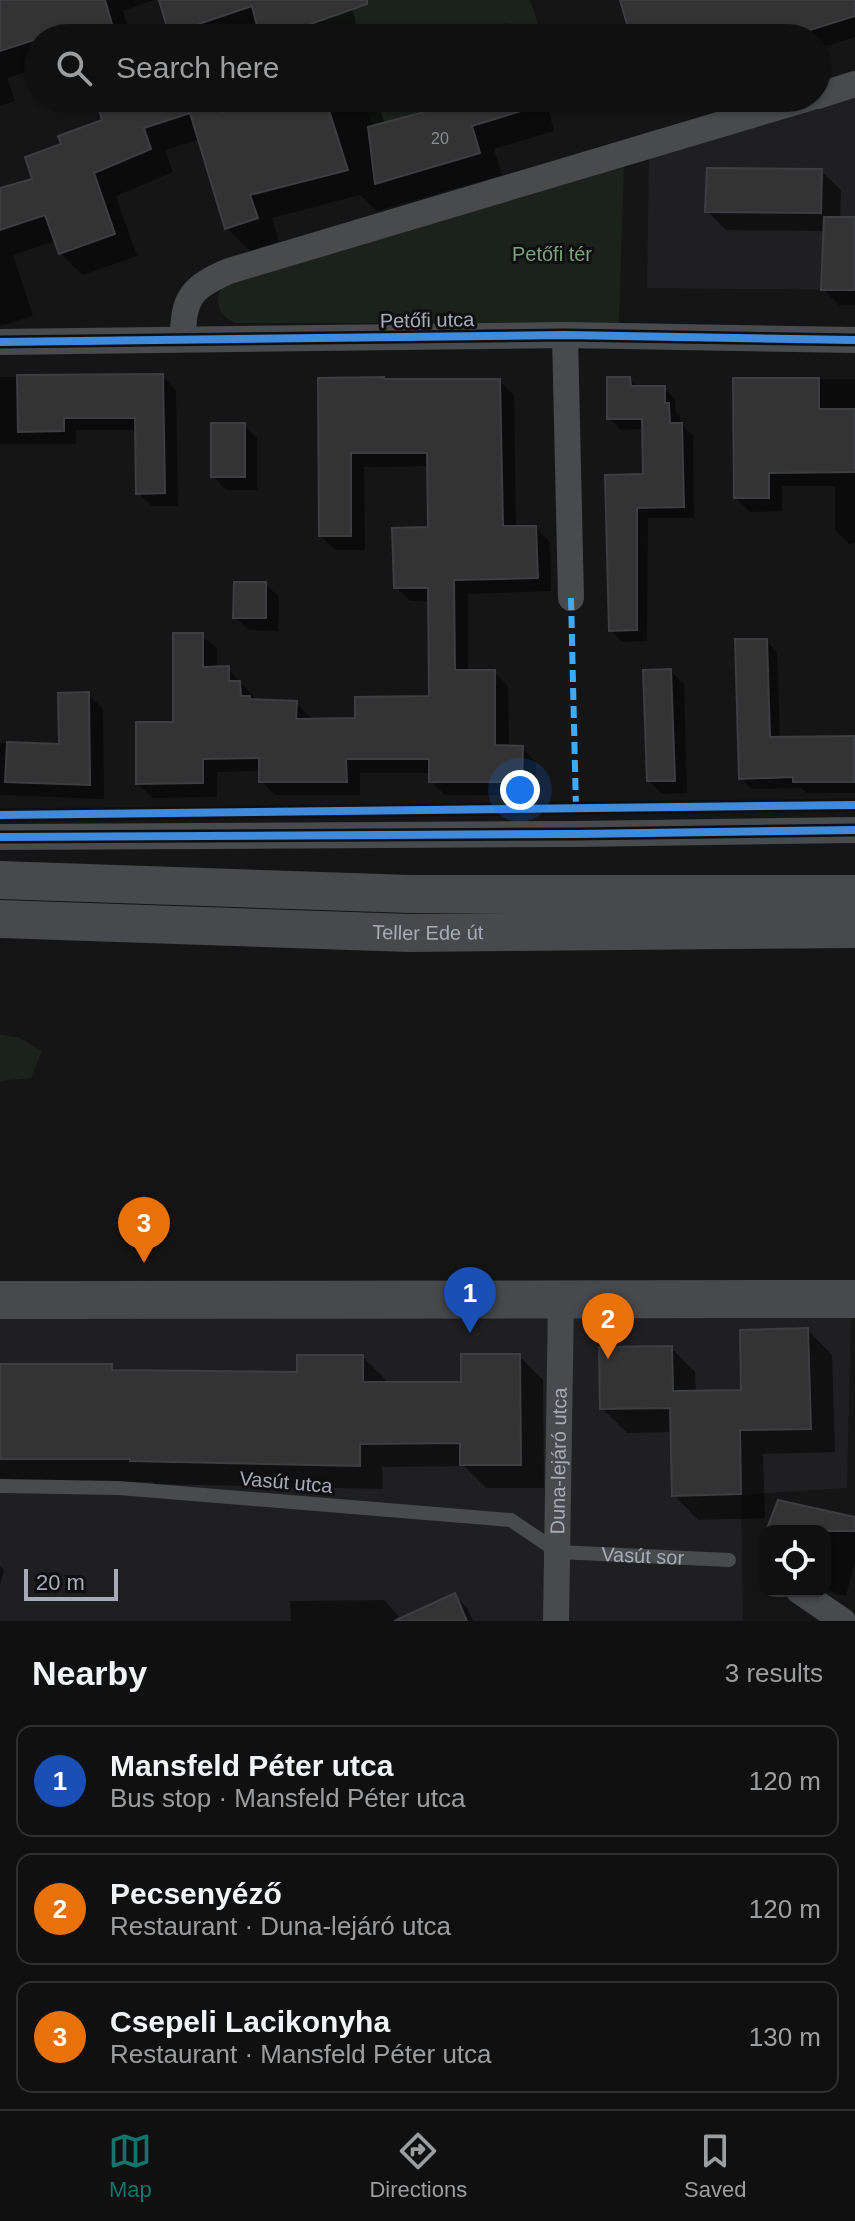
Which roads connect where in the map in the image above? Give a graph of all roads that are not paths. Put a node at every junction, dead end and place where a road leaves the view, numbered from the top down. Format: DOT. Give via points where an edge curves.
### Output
graph roads {
  1 [pos="855,84"];
  2 [pos="831,92"];
  3 [pos="762,112"];
  4 [pos="565,335"];
  5 [pos="183,338"];
  6 [pos="855,340"];
  7 [pos="0,342"];
  8 [pos="571,598"];
  9 [pos="855,830"];
  10 [pos="0,837"];
  11 [pos="0,880"];
  12 [pos="855,894"];
  13 [pos="0,919"];
  14 [pos="855,929"];
  15 [pos="855,1299"];
  16 [pos="0,1300"];
  17 [pos="561,1300"];
  18 [pos="0,1486"];
  19 [pos="558,1552"];
  20 [pos="729,1560"];
  21 [pos="808,1597"];
  22 [pos="556,1621"];
  23 [pos="843,1621"];
  1 -- 2 [label="street"];
  3 -- 5 [label="street" via="229,271 203,282 188,299"];
  4 -- 5 [label="street, Petőfi utca"];
  4 -- 6 [label="street, Petőfi utca"];
  4 -- 8 [label="street"];
  5 -- 7 [label="street, Petőfi utca"];
  9 -- 10 [label="street"];
  11 -- 12 [label="main road, Teller Ede út" via="411,894"];
  13 -- 14 [label="main road, Teller Ede út" via="409,933"];
  15 -- 17 [label="main road"];
  16 -- 17 [label="main road"];
  17 -- 19 [label="street, Duna-lejáró utca"];
  18 -- 19 [label="lane, Vasút utca" via="119,1488 511,1520"];
  19 -- 20 [label="lane, Vasút sor"];
  19 -- 22 [label="street, Duna-lejáró utca"];
  21 -- 23 [label="street"];
}
